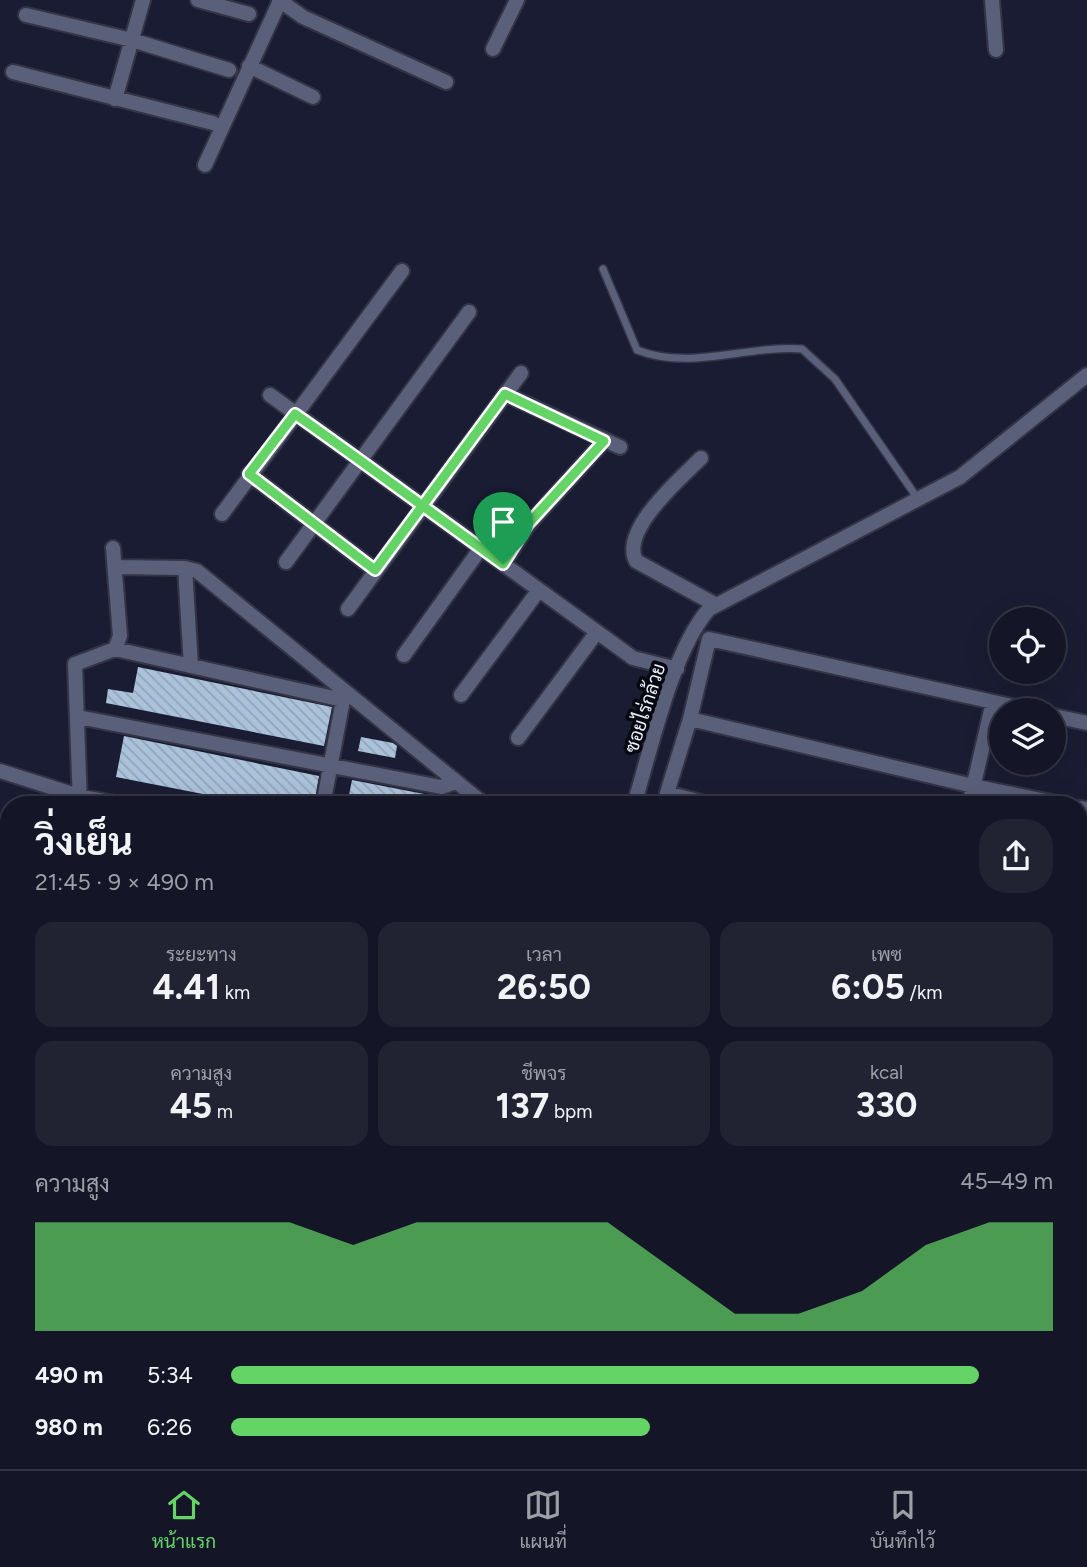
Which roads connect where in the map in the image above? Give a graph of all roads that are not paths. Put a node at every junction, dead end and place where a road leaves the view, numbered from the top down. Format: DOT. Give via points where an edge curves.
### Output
graph roads {
  1 [pos="143,0"];
  2 [pos="198,0"];
  3 [pos="517,0"];
  4 [pos="992,0"];
  5 [pos="279,1"];
  6 [pos="248,14"];
  7 [pos="26,15"];
  8 [pos="132,40"];
  9 [pos="493,49"];
  10 [pos="996,50"];
  11 [pos="248,66"];
  12 [pos="229,70"];
  13 [pos="13,72"];
  14 [pos="446,82"];
  15 [pos="313,97"];
  16 [pos="115,99"];
  17 [pos="213,123"];
  18 [pos="205,165"];
  19 [pos="603,269"];
  20 [pos="402,271"];
  21 [pos="469,312"];
  22 [pos="521,373"];
  23 [pos="1087,375"];
  24 [pos="505,394"];
  25 [pos="270,395"];
  26 [pos="295,414"];
  27 [pos="604,441"];
  28 [pos="620,447"];
  29 [pos="701,458"];
  30 [pos="359,459"];
  31 [pos="249,474"];
  32 [pos="918,499"];
  33 [pos="423,506"];
  34 [pos="222,513"];
  35 [pos="313,524"];
  36 [pos="113,548"];
  37 [pos="481,548"];
  38 [pos="286,562"];
  39 [pos="503,564"];
  40 [pos="115,566"];
  41 [pos="185,568"];
  42 [pos="375,570"];
  43 [pos="539,590"];
  44 [pos="716,605"];
  45 [pos="348,609"];
  46 [pos="597,632"];
  47 [pos="115,649"];
  48 [pos="404,655"];
  49 [pos="191,666"];
  50 [pos="677,668"];
  51 [pos="461,695"];
  52 [pos="345,697"];
  53 [pos="989,701"];
  54 [pos="989,715"];
  55 [pos="78,716"];
  56 [pos="690,719"];
  57 [pos="1066,719"];
  58 [pos="1087,723"];
  59 [pos="517,738"];
  60 [pos="330,766"];
  61 [pos="0,771"];
  62 [pos="456,782"];
  63 [pos="973,786"];
  64 [pos="68,796"];
  65 [pos="81,796"];
  66 [pos="325,796"];
  67 [pos="474,796"];
  68 [pos="637,796"];
  69 [pos="678,796"];
  70 [pos="971,796"];
  71 [pos="1022,796"];
  1 -- 8 [label="street"];
  2 -- 6 [label="street"];
  3 -- 9 [label="street"];
  4 -- 10 [label="street"];
  5 -- 11 [label="street"];
  5 -- 14 [label="street" via="303,17"];
  7 -- 8 [label="street"];
  8 -- 12 [label="street"];
  8 -- 16 [label="street"];
  11 -- 15 [label="street"];
  11 -- 18 [label="street"];
  13 -- 16 [label="street"];
  16 -- 17 [label="street"];
  19 -- 32 [label="lane" via="637,350 649,355 701,360 754,349 802,349 835,379"];
  20 -- 26 [label="street"];
  21 -- 30 [label="street"];
  22 -- 24 [label="street"];
  23 -- 32 [label="street" via="960,477"];
  24 -- 27 [label="street"];
  24 -- 33 [label="street"];
  25 -- 26 [label="street"];
  26 -- 30 [label="street"];
  26 -- 31 [label="street"];
  27 -- 28 [label="street"];
  27 -- 39 [label="street" via="528,524"];
  29 -- 44 [label="street" via="652,509 632,541 631,552 636,561"];
  30 -- 33 [label="street"];
  30 -- 35 [label="street"];
  31 -- 34 [label="street"];
  31 -- 35 [label="street"];
  32 -- 44 [label="street"];
  33 -- 37 [label="street"];
  33 -- 42 [label="street"];
  35 -- 38 [label="street"];
  35 -- 42 [label="street"];
  36 -- 40 [label="street"];
  37 -- 39 [label="street"];
  37 -- 48 [label="street"];
  39 -- 43 [label="street"];
  40 -- 41 [label="street"];
  40 -- 47 [label="street" via="120,636"];
  41 -- 49 [label="street"];
  41 -- 52 [label="street" via="197,571"];
  42 -- 45 [label="street"];
  43 -- 46 [label="street"];
  43 -- 51 [label="street"];
  44 -- 50 [label="street, ซอยไร่กล้วย" via="695,625"];
  46 -- 50 [label="street" via="633,658"];
  46 -- 59 [label="street"];
  47 -- 49 [label="street"];
  47 -- 55 [label="street" via="75,664"];
  49 -- 52 [label="street"];
  50 -- 68 [label="street, ซอยไร่กล้วย"];
  52 -- 60 [label="street"];
  52 -- 62 [label="street"];
  53 -- 56 [label="street" via="709,639"];
  54 -- 63 [label="street"];
  55 -- 60 [label="street"];
  55 -- 65 [label="street"];
  56 -- 63 [label="street"];
  56 -- 69 [label="street" via="667,793"];
  57 -- 58 [label="street"];
  60 -- 62 [label="street" via="441,787"];
  60 -- 66 [label="street"];
  61 -- 64 [label="street"];
  62 -- 67 [label="street"];
  63 -- 70 [label="street"];
  63 -- 71 [label="street"];
}
